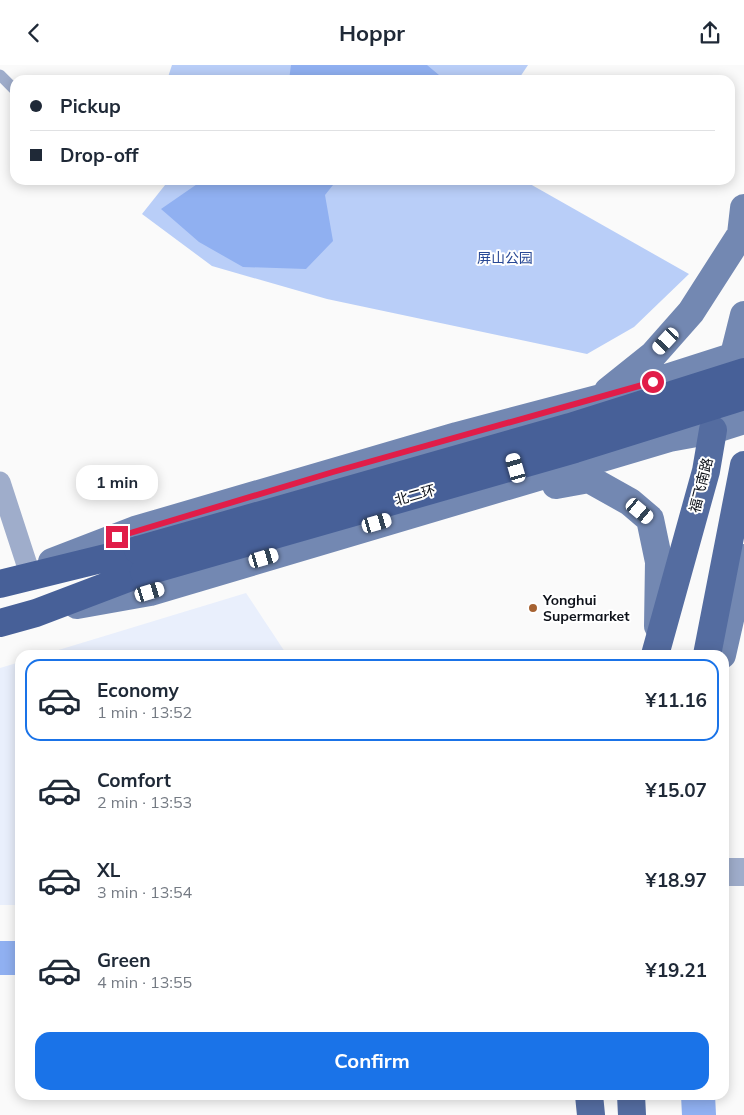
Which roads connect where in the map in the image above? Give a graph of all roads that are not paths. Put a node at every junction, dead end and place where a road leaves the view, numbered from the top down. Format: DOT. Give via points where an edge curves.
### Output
graph roads {
  1 [pos="0,75"];
  2 [pos="10,85"];
  3 [pos="744,208"];
  4 [pos="744,315"];
  5 [pos="741,361"];
  6 [pos="744,396"];
  7 [pos="600,397"];
  8 [pos="744,420"];
  9 [pos="503,424"];
  10 [pos="713,430"];
  11 [pos="744,465"];
  12 [pos="0,482"];
  13 [pos="520,483"];
  14 [pos="415,512"];
  15 [pos="744,560"];
  16 [pos="141,561"];
  17 [pos="29,571"];
  18 [pos="0,583"];
  19 [pos="36,613"];
  20 [pos="0,623"];
  21 [pos="656,648"];
  22 [pos="708,650"];
  23 [pos="723,650"];
  24 [pos="729,872"];
  25 [pos="744,872"];
  26 [pos="590,1100"];
  27 [pos="631,1100"];
  28 [pos="591,1115"];
  29 [pos="632,1115"];
  1 -- 2 [label="lane"];
  3 -- 7 [label="main road" via="741,234 691,312 653,355"];
  4 -- 5 [label="main road, 福飞南路"];
  5 -- 7 [label="main road"];
  5 -- 10 [label="main road, 福飞南路"];
  5 -- 16 [label="highway, 北二环, bridge" via="570,427"];
  6 -- 16 [label="highway, 北二环, bridge" via="575,449"];
  7 -- 9 [label="main road"];
  8 -- 10 [label="main road"];
  9 -- 13 [label="main road"];
  9 -- 17 [label="main road" via="135,530"];
  10 -- 13 [label="main road" via="669,438"];
  10 -- 21 [label="main road, 福飞南路" via="706,471"];
  11 -- 22 [label="main road"];
  12 -- 17 [label="street"];
  13 -- 14 [label="main road"];
  14 -- 19 [label="main road" via="150,592"];
  14 -- 21 [label="main road" via="588,479 630,502 650,519 659,562"];
  15 -- 23 [label="main road"];
  16 -- 18 [label="highway, 北二环"];
  16 -- 19 [label="highway, 北二环"];
  17 -- 18 [label="main road"];
  19 -- 20 [label="highway, 北二环"];
  24 -- 25 [label="street"];
  26 -- 28 [label="main road"];
  27 -- 29 [label="main road"];
}
